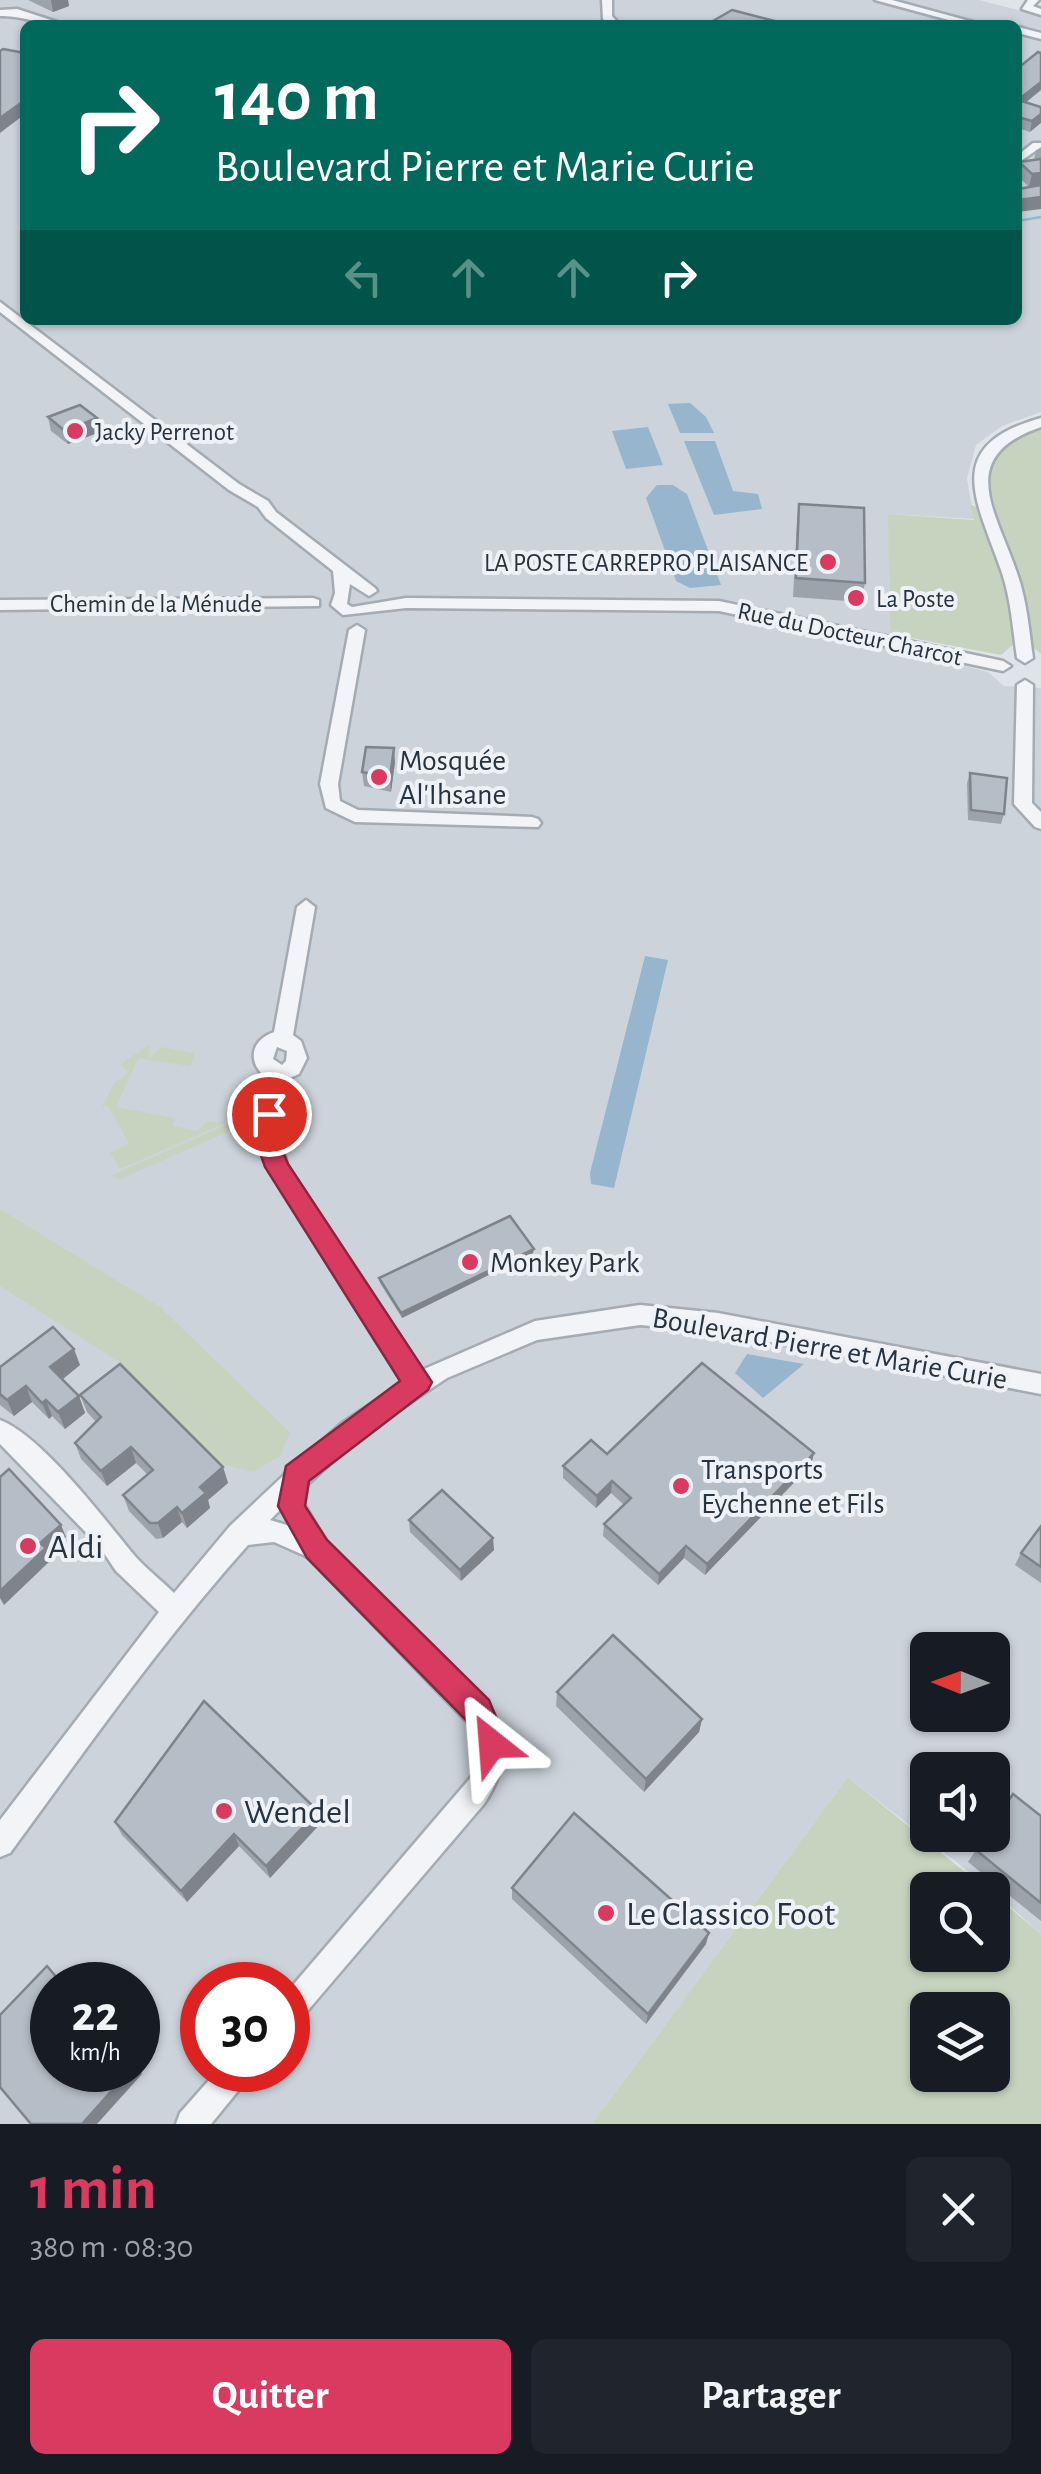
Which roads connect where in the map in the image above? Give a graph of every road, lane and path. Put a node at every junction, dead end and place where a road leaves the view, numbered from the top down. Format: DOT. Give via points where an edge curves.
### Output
graph roads {
  1 [pos="880,0"];
  2 [pos="1034,0"];
  3 [pos="8,11"];
  4 [pos="1041,12"];
  5 [pos="40,20"];
  6 [pos="959,20"];
  7 [pos="25,325"];
  8 [pos="1041,422"];
  9 [pos="340,569"];
  10 [pos="372,597"];
  11 [pos="343,601"];
  12 [pos="0,605"];
  13 [pos="357,630"];
  14 [pos="1033,662"];
  15 [pos="1002,666"];
  16 [pos="1033,683"];
  17 [pos="1033,726"];
  18 [pos="532,823"];
  19 [pos="1041,824"];
  20 [pos="306,907"];
  21 [pos="419,1382"];
  22 [pos="1041,1384"];
  23 [pos="0,1431"];
  24 [pos="296,1474"];
  25 [pos="238,1534"];
  26 [pos="317,1549"];
  27 [pos="177,1612"];
  28 [pos="0,1843"];
  29 [pos="310,1986"];
  30 [pos="218,2092"];
  31 [pos="191,2124"];
  1 -- 6 [label="street"];
  2 -- 4 [label="street" via="1026,8"];
  3 -- 5 [label="street"];
  7 -- 9 [label="street"];
  8 -- 14 [label="street" via="1006,436 984,468 985,504"];
  9 -- 10 [label="street"];
  9 -- 11 [label="street"];
  10 -- 11 [label="street, Chemin de la Ménude" via="357,613"];
  10 -- 13 [label="street"];
  10 -- 15 [label="street, Rue du Docteur Charcot" via="406,603 696,604 776,614"];
  11 -- 12 [label="street, Chemin de la Ménude"];
  11 -- 13 [label="street"];
  13 -- 18 [label="street" via="329,784 332,804 355,816"];
  14 -- 15 [label="street" via="1013,658"];
  15 -- 16 [label="street" via="1008,678"];
  16 -- 17 [label="street"];
  17 -- 19 [label="street" via="1023,804"];
  20 -- 21 [label="street" via="282,1041 260,1055 276,1071 268,1129 277,1167"];
  21 -- 22 [label="street, Boulevard Pierre et Marie Curie" via="545,1327 644,1315 704,1320"];
  21 -- 24 [label="street, Boulevard Pierre et Marie Curie"];
  23 -- 27 [label="street"];
  24 -- 25 [label="street, Boulevard Pierre et Marie Curie"];
  24 -- 26 [label="street" via="292,1506"];
  25 -- 26 [label="street" via="275,1531"];
  25 -- 27 [label="street, Boulevard Pierre et Marie Curie"];
  26 -- 29 [label="street" via="478,1710 492,1755 474,1795"];
  27 -- 28 [label="street, Boulevard Pierre et Marie Curie"];
  30 -- 31 [label="street"];
}
